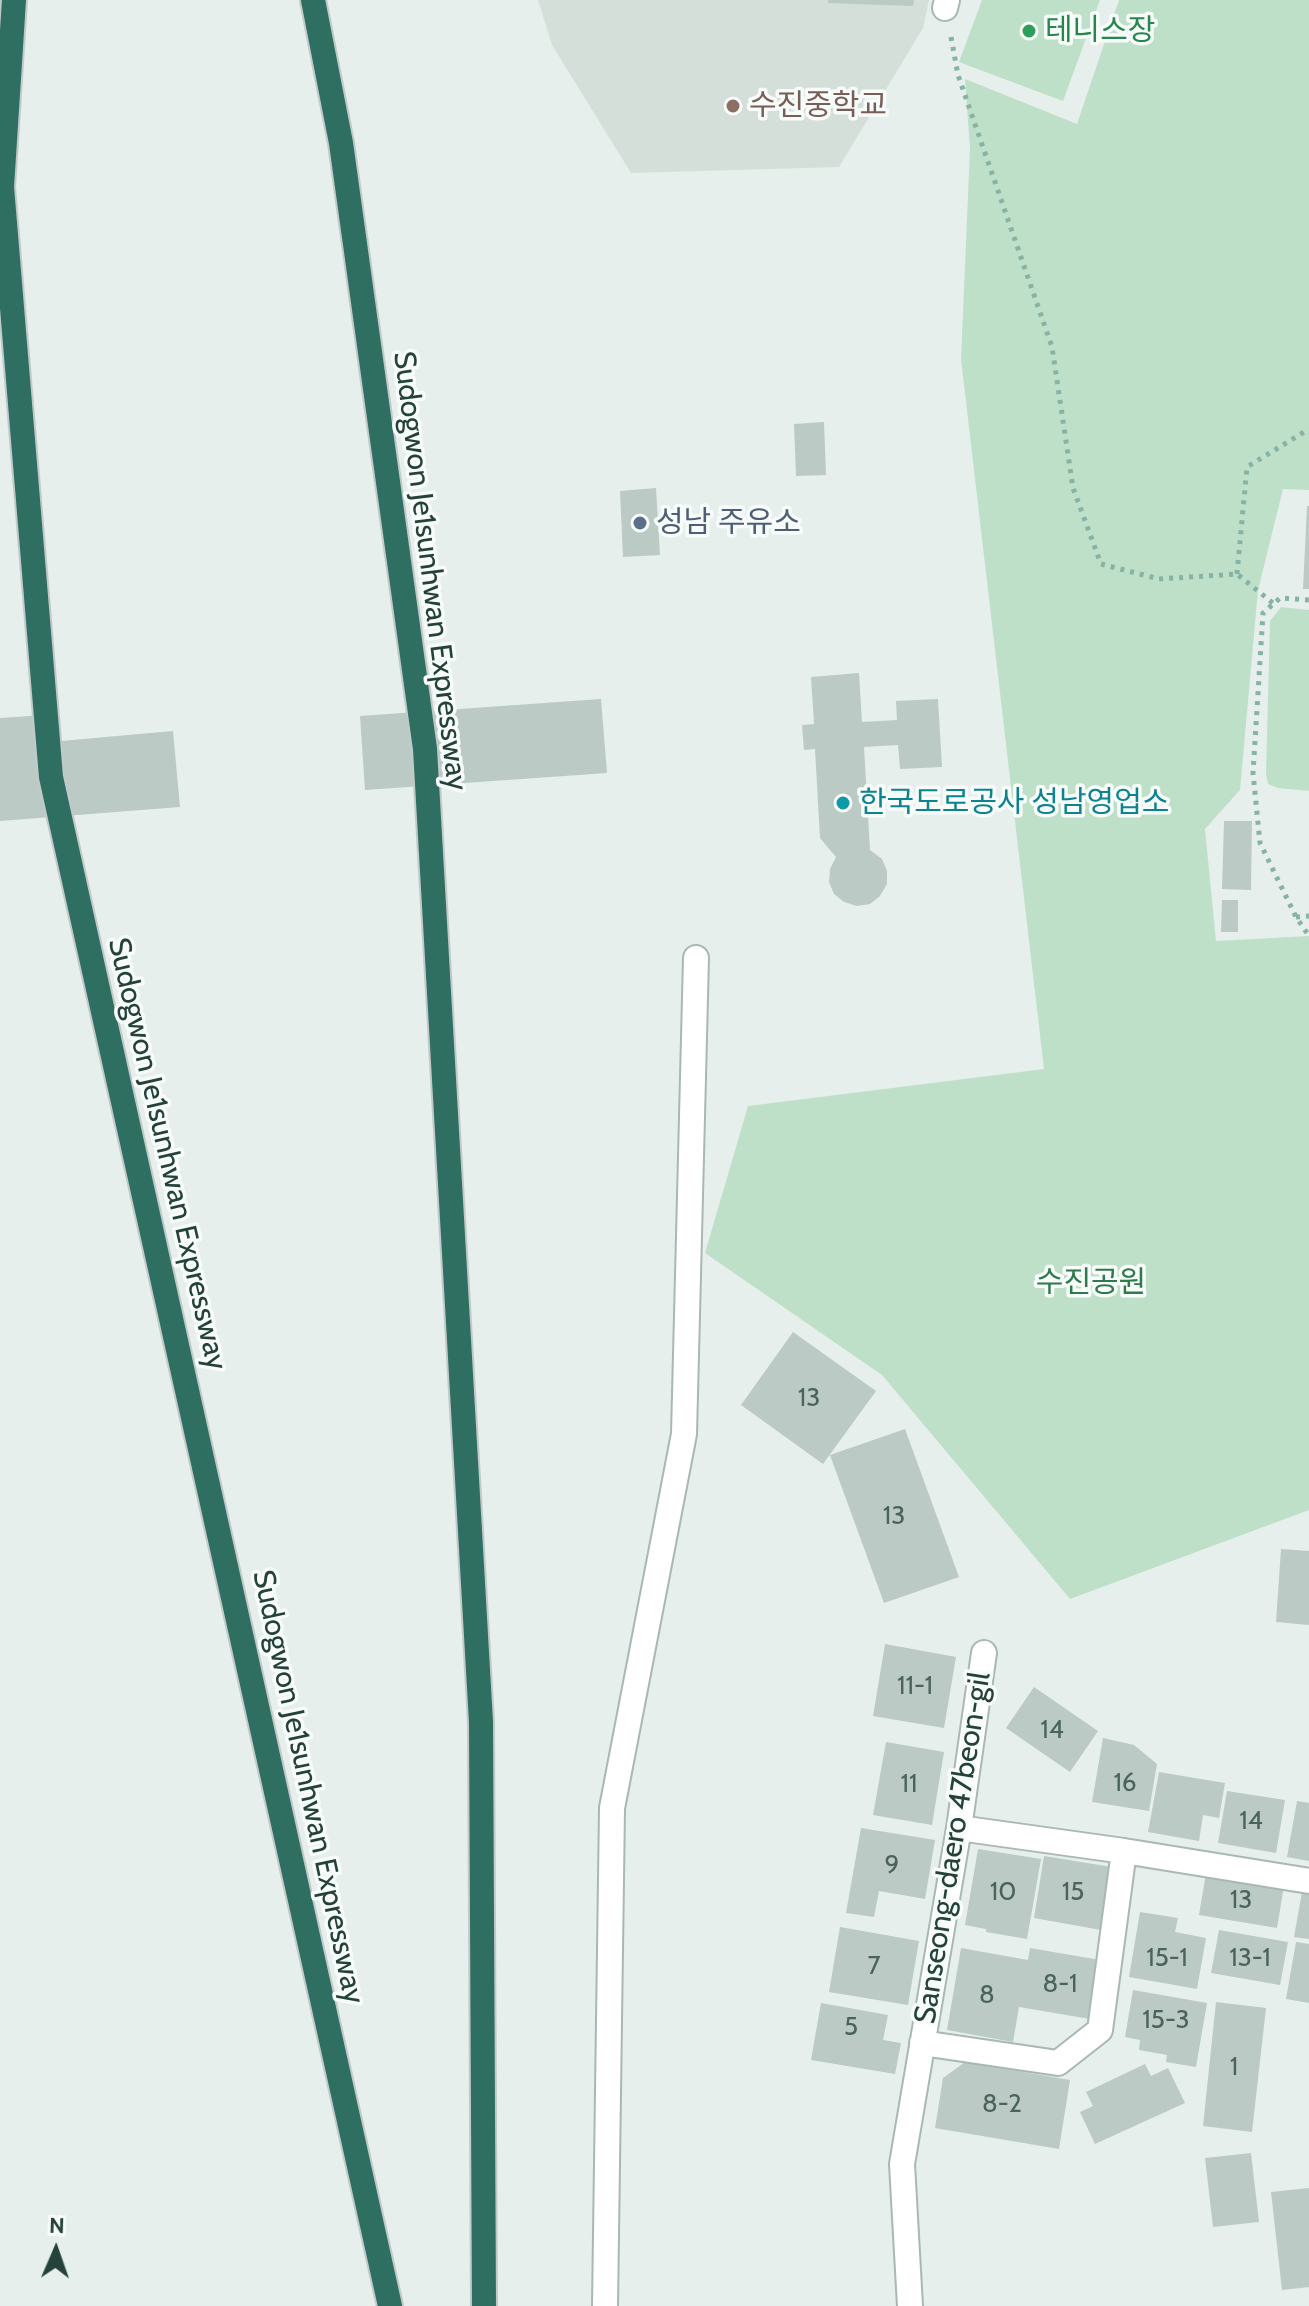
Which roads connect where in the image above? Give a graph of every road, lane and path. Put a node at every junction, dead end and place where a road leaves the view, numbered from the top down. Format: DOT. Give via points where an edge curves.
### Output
graph roads {
  1 [pos="14,0"];
  2 [pos="313,0"];
  3 [pos="946,4"];
  4 [pos="1309,429"];
  5 [pos="1237,574"];
  6 [pos="1309,600"];
  7 [pos="1274,604"];
  8 [pos="1309,916"];
  9 [pos="1296,917"];
  10 [pos="1309,936"];
  11 [pos="696,958"];
  12 [pos="984,1653"];
  13 [pos="959,1828"];
  14 [pos="1124,1851"];
  15 [pos="1309,1881"];
  16 [pos="922,2043"];
  17 [pos="390,2306"];
  18 [pos="484,2306"];
  19 [pos="605,2306"];
  20 [pos="910,2306"];
  1 -- 17 [label="highway, Sudogwon Je1sunhwan Expressway" via="2,187 51,777"];
  2 -- 18 [label="highway, Sudogwon Je1sunhwan Expressway" via="341,143 425,749 481,1722"];
  3 -- 5 [label="path" via="958,75 1052,347 1073,488 1101,564 1159,579"];
  4 -- 5 [label="path" via="1247,467"];
  5 -- 7 [label="path"];
  6 -- 7 [label="path" via="1280,598"];
  7 -- 9 [label="path" via="1263,613 1253,773 1260,843"];
  8 -- 9 [label="path"];
  9 -- 10 [label="path"];
  11 -- 19 [label="street" via="684,1434 612,1808"];
  12 -- 13 [label="street, Sanseong-daero 47beon-gil"];
  13 -- 14 [label="street"];
  13 -- 16 [label="street, Sanseong-daero 47beon-gil"];
  14 -- 15 [label="street"];
  14 -- 16 [label="street, Sanseong-daero 47beon-gil" via="1100,2030 1058,2063"];
  16 -- 20 [label="street, Sanseong-daero 47beon-gil" via="902,2164"];
}
